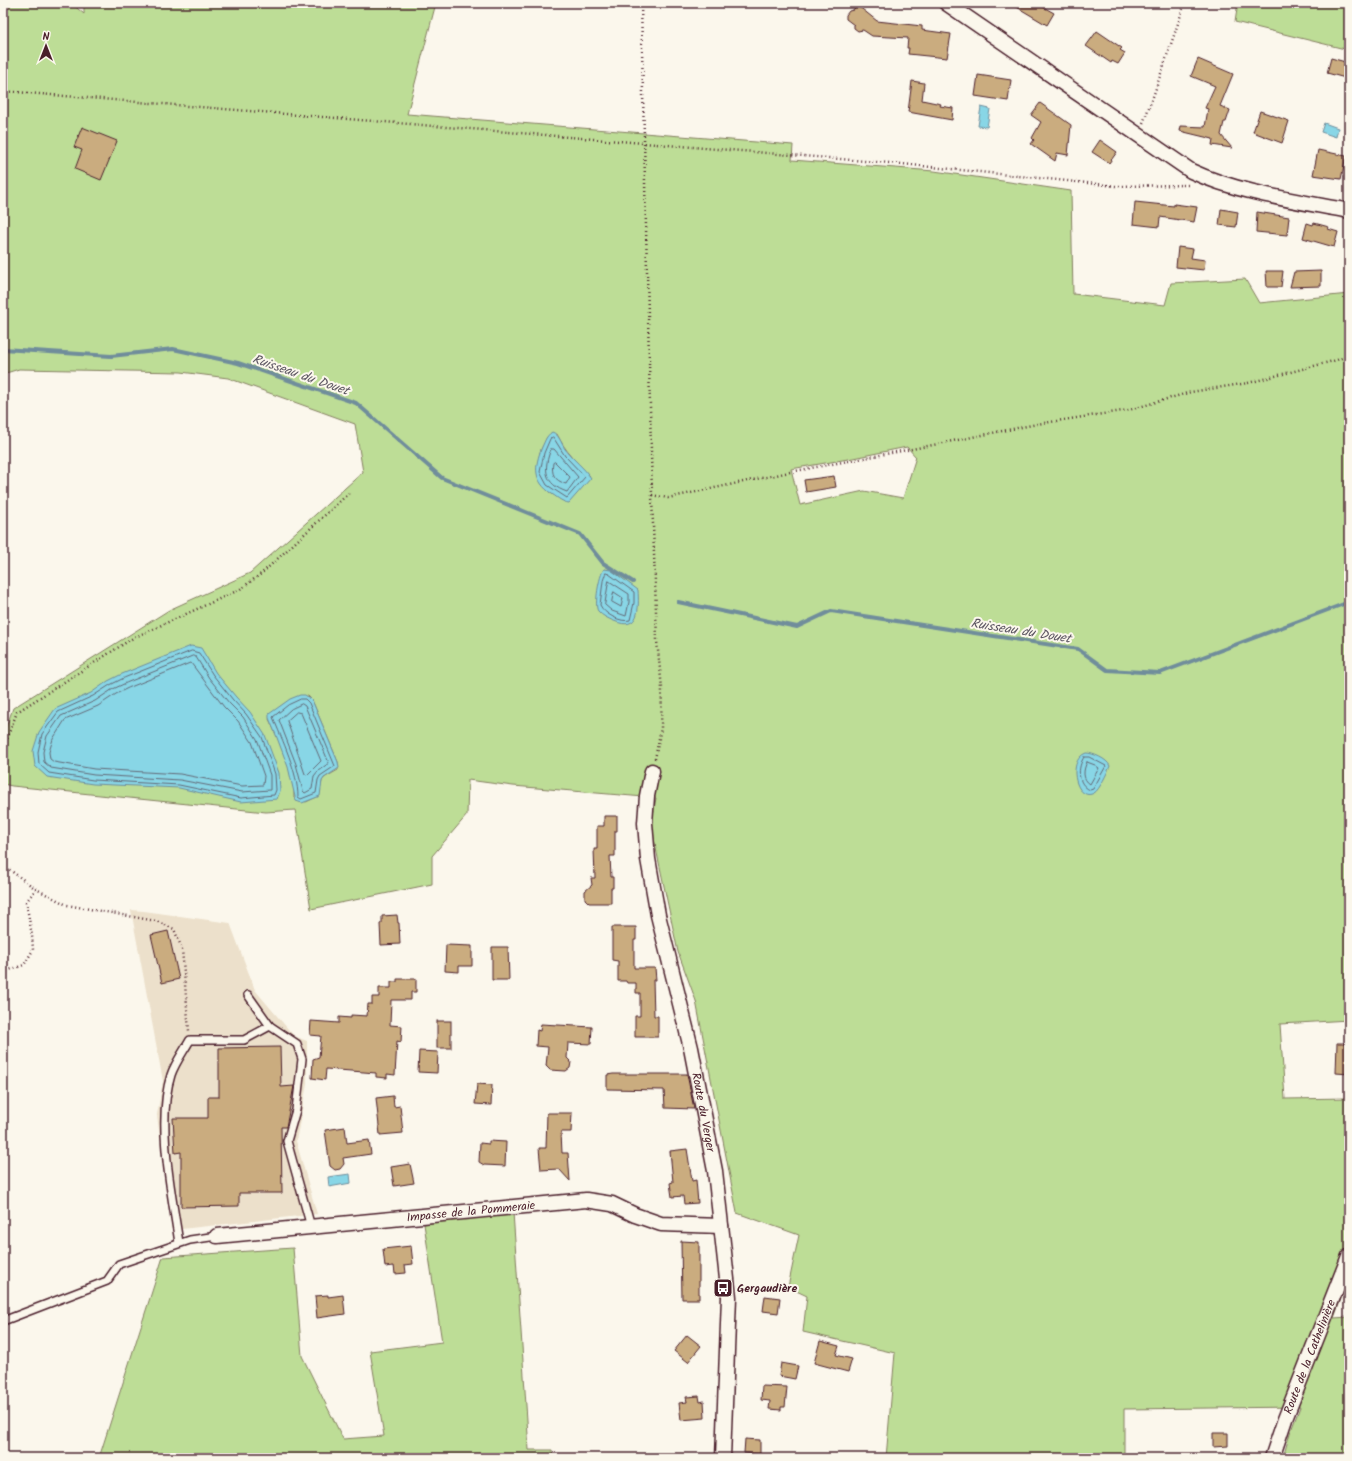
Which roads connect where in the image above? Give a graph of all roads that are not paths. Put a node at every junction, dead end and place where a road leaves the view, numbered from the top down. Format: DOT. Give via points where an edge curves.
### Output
graph roads {
  1 [pos="946,3"];
  2 [pos="1349,211"];
  3 [pos="652,771"];
  4 [pos="248,995"];
  5 [pos="270,1026"];
  6 [pos="721,1226"];
  7 [pos="311,1227"];
  8 [pos="217,1236"];
  9 [pos="179,1243"];
  10 [pos="1349,1256"];
  11 [pos="3,1321"];
  12 [pos="723,1458"];
  13 [pos="1272,1458"];
  1 -- 2 [label="street" via="1191,171 1212,181"];
  3 -- 6 [label="street, Route du Verger" via="645,823 648,859 658,915 691,1048 715,1171"];
  4 -- 5 [label="lane"];
  5 -- 7 [label="lane" via="297,1044 302,1059 296,1110 287,1141"];
  5 -- 9 [label="lane" via="244,1040 190,1040 171,1074 166,1101 165,1142"];
  6 -- 7 [label="street, Impasse de la Pommeraie" via="661,1224 612,1204 586,1200"];
  6 -- 12 [label="street, Route du Verger" via="730,1297"];
  7 -- 8 [label="street, Impasse de la Pommeraie"];
  8 -- 9 [label="lane"];
  9 -- 11 [label="lane" via="119,1264 107,1281"];
  10 -- 13 [label="street, Route de la Cathelinière"];
}
